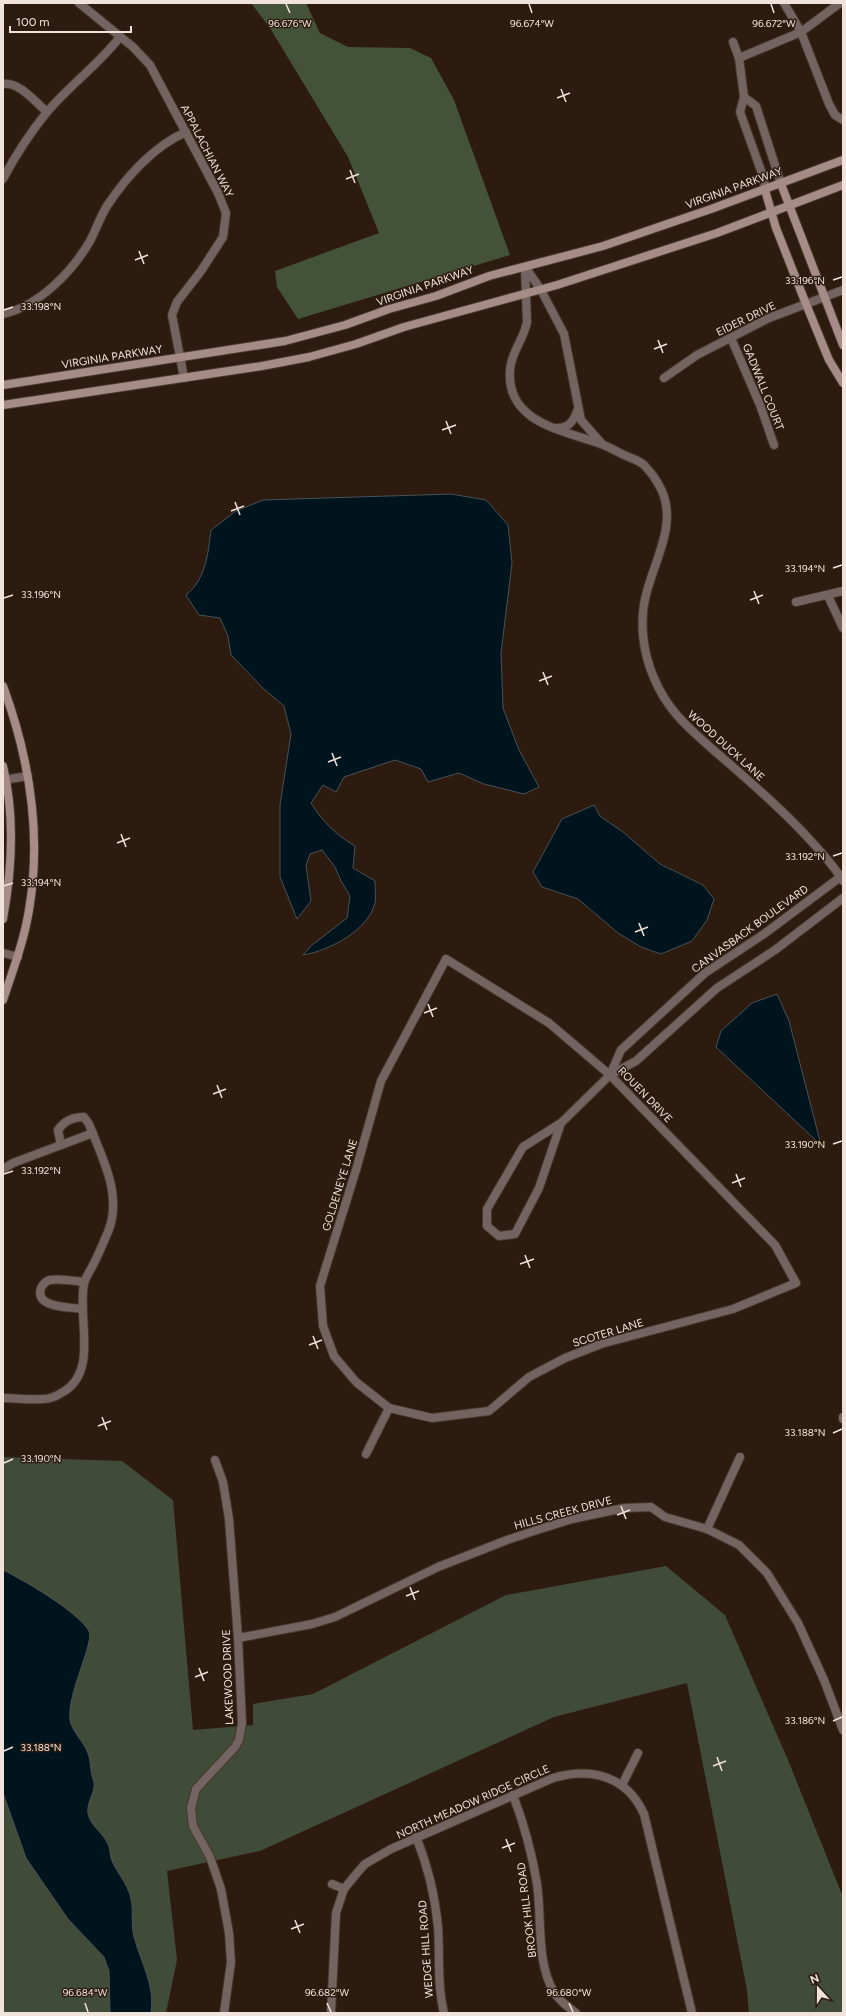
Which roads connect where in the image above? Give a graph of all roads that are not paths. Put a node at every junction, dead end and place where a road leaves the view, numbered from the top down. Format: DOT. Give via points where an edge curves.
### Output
graph roads {
  1 [pos="79,3"];
  2 [pos="784,3"];
  3 [pos="840,3"];
  4 [pos="801,32"];
  5 [pos="120,37"];
  6 [pos="733,42"];
  7 [pos="739,58"];
  8 [pos="3,84"];
  9 [pos="744,97"];
  10 [pos="47,112"];
  11 [pos="843,120"];
  12 [pos="186,132"];
  13 [pos="843,160"];
  14 [pos="3,179"];
  15 [pos="780,184"];
  16 [pos="843,185"];
  17 [pos="765,190"];
  18 [pos="788,206"];
  19 [pos="773,212"];
  20 [pos="525,267"];
  21 [pos="541,290"];
  22 [pos="843,290"];
  23 [pos="527,295"];
  24 [pos="824,297"];
  25 [pos="806,304"];
  26 [pos="3,314"];
  27 [pos="731,338"];
  28 [pos="843,345"];
  29 [pos="180,357"];
  30 [pos="184,378"];
  31 [pos="664,378"];
  32 [pos="843,383"];
  33 [pos="3,385"];
  34 [pos="3,405"];
  35 [pos="578,409"];
  36 [pos="552,428"];
  37 [pos="602,444"];
  38 [pos="774,445"];
  39 [pos="843,592"];
  40 [pos="828,596"];
  41 [pos="796,602"];
  42 [pos="843,628"];
  43 [pos="3,686"];
  44 [pos="3,766"];
  45 [pos="28,776"];
  46 [pos="4,780"];
  47 [pos="842,878"];
  48 [pos="843,898"];
  49 [pos="3,919"];
  50 [pos="3,953"];
  51 [pos="18,957"];
  52 [pos="446,959"];
  53 [pos="3,1000"];
  54 [pos="610,1074"];
  55 [pos="560,1123"];
  56 [pos="93,1133"];
  57 [pos="61,1145"];
  58 [pos="3,1169"];
  59 [pos="84,1282"];
  60 [pos="796,1282"];
  61 [pos="82,1308"];
  62 [pos="3,1398"];
  63 [pos="389,1408"];
  64 [pos="366,1454"];
  65 [pos="740,1457"];
  66 [pos="216,1460"];
  67 [pos="707,1530"];
  68 [pos="238,1638"];
  69 [pos="843,1730"];
  70 [pos="638,1753"];
  71 [pos="622,1785"];
  72 [pos="513,1794"];
  73 [pos="416,1837"];
  74 [pos="332,1884"];
  75 [pos="344,1889"];
  76 [pos="224,2013"];
  77 [pos="331,2013"];
  78 [pos="444,2013"];
  79 [pos="576,2013"];
  80 [pos="692,2013"];
  1 -- 5 [label="street, APPALACHIAN WAY"];
  2 -- 4 [label="street"];
  3 -- 4 [label="street"];
  4 -- 7 [label="street"];
  4 -- 11 [label="street" via="829,104 835,115"];
  5 -- 10 [label="street"];
  5 -- 12 [label="street, APPALACHIAN WAY" via="150,65"];
  6 -- 7 [label="street"];
  7 -- 9 [label="street"];
  8 -- 10 [label="street" via="13,84"];
  9 -- 15 [label="street" via="756,106"];
  9 -- 17 [label="street" via="740,112 764,179"];
  10 -- 14 [label="street"];
  12 -- 26 [label="street" via="165,144 126,182 106,207 83,252 63,276 30,302"];
  12 -- 29 [label="street, APPALACHIAN WAY" via="218,193 226,213 226,224 223,237 177,302 172,315"];
  13 -- 15 [label="main road, VIRGINIA PARKWAY"];
  15 -- 17 [label="main road, VIRGINIA PARKWAY"];
  15 -- 18 [label="main road"];
  16 -- 18 [label="main road"];
  17 -- 19 [label="main road"];
  17 -- 20 [label="main road, VIRGINIA PARKWAY" via="603,246"];
  18 -- 19 [label="main road"];
  18 -- 24 [label="main road"];
  19 -- 21 [label="main road"];
  19 -- 25 [label="main road" via="776,228"];
  20 -- 21 [label="street, WOOD DUCK LANE"];
  20 -- 23 [label="street, WOOD DUCK LANE"];
  20 -- 29 [label="main road, VIRGINIA PARKWAY" via="489,276 436,296 319,333 285,341"];
  21 -- 23 [label="main road"];
  21 -- 35 [label="street, WOOD DUCK LANE" via="564,334"];
  22 -- 24 [label="street, EIDER DRIVE"];
  23 -- 30 [label="main road" via="411,325 309,357"];
  23 -- 36 [label="street, WOOD DUCK LANE" via="526,330 512,359 510,380 523,409 545,426"];
  24 -- 25 [label="street, EIDER DRIVE"];
  24 -- 28 [label="main road"];
  25 -- 27 [label="street, EIDER DRIVE" via="769,318"];
  25 -- 32 [label="main road" via="829,360"];
  27 -- 31 [label="street, EIDER DRIVE" via="697,355"];
  27 -- 38 [label="street, GADWALL COURT"];
  29 -- 30 [label="street, APPALACHIAN WAY"];
  29 -- 33 [label="main road, VIRGINIA PARKWAY"];
  30 -- 34 [label="main road"];
  35 -- 36 [label="street" via="568,426"];
  35 -- 37 [label="street, WOOD DUCK LANE" via="584,425"];
  36 -- 37 [label="street, WOOD DUCK LANE"];
  37 -- 47 [label="street, WOOD DUCK LANE" via="643,464 661,489 666,505 666,532 646,596 642,620 647,659 666,702 678,718 790,818"];
  39 -- 40 [label="street"];
  40 -- 41 [label="street"];
  40 -- 42 [label="street"];
  43 -- 45 [label="main road" via="23,748"];
  44 -- 46 [label="main road"];
  45 -- 46 [label="street"];
  45 -- 51 [label="main road" via="34,835 33,875 29,910"];
  46 -- 49 [label="main road" via="11,835"];
  47 -- 54 [label="street, CANVASBACK BOULEVARD" via="705,973 621,1050"];
  48 -- 54 [label="street, CANVASBACK BOULEVARD" via="774,950 717,988 636,1061"];
  50 -- 51 [label="street"];
  51 -- 53 [label="main road"];
  52 -- 54 [label="street, ROUEN DRIVE" via="549,1023"];
  52 -- 63 [label="street, GOLDENEYE LANE" via="381,1081 320,1286 322,1326 334,1356 356,1382"];
  54 -- 55 [label="street, CANVASBACK BOULEVARD"];
  54 -- 60 [label="street, ROUEN DRIVE" via="775,1245"];
  55 -- 55 [label="street, CANVASBACK BOULEVARD" via="539,1188 515,1234 498,1236 487,1226 487,1209 523,1147"];
  56 -- 57 [label="street"];
  56 -- 57 [label="street" via="84,1117 76,1117 58,1130"];
  56 -- 59 [label="street" via="114,1197 113,1214 109,1230"];
  57 -- 58 [label="street"];
  59 -- 61 [label="street"];
  59 -- 61 [label="street" via="52,1280 44,1283 40,1291 42,1299 49,1304"];
  60 -- 63 [label="street, SCOTER LANE" via="733,1309 601,1344 565,1358 529,1377 489,1411 432,1418"];
  61 -- 62 [label="street" via="83,1362 79,1375 71,1386 44,1400"];
  63 -- 64 [label="street"];
  65 -- 67 [label="street"];
  66 -- 68 [label="street, LAKEWOOD DRIVE" via="223,1482 229,1519"];
  67 -- 68 [label="street, HILLS CREEK DRIVE" via="665,1517 651,1507 601,1512 507,1540 438,1568 324,1621"];
  67 -- 69 [label="street, HILLS CREEK DRIVE" via="739,1545 762,1568 778,1590 813,1653"];
  68 -- 76 [label="street, LAKEWOOD DRIVE" via="242,1709 239,1740 230,1754 196,1789 192,1801 193,1826 216,1874 229,1932 231,1962"];
  70 -- 71 [label="street"];
  71 -- 72 [label="street, NORTH MEADOW RIDGE CIRCLE" via="587,1772 553,1778"];
  71 -- 80 [label="street, NORTH MEADOW RIDGE CIRCLE" via="640,1805 648,1824"];
  72 -- 73 [label="street, NORTH MEADOW RIDGE CIRCLE"];
  72 -- 79 [label="street, BROOK HILL ROAD" via="529,1844 535,1875 544,1965 554,1993"];
  73 -- 75 [label="street, NORTH MEADOW RIDGE CIRCLE" via="365,1864"];
  73 -- 78 [label="street, WEDGE HILL ROAD" via="430,1877 435,1905 440,1996"];
  74 -- 75 [label="street"];
  75 -- 77 [label="street, NORTH MEADOW RIDGE CIRCLE" via="334,1927"];
}
